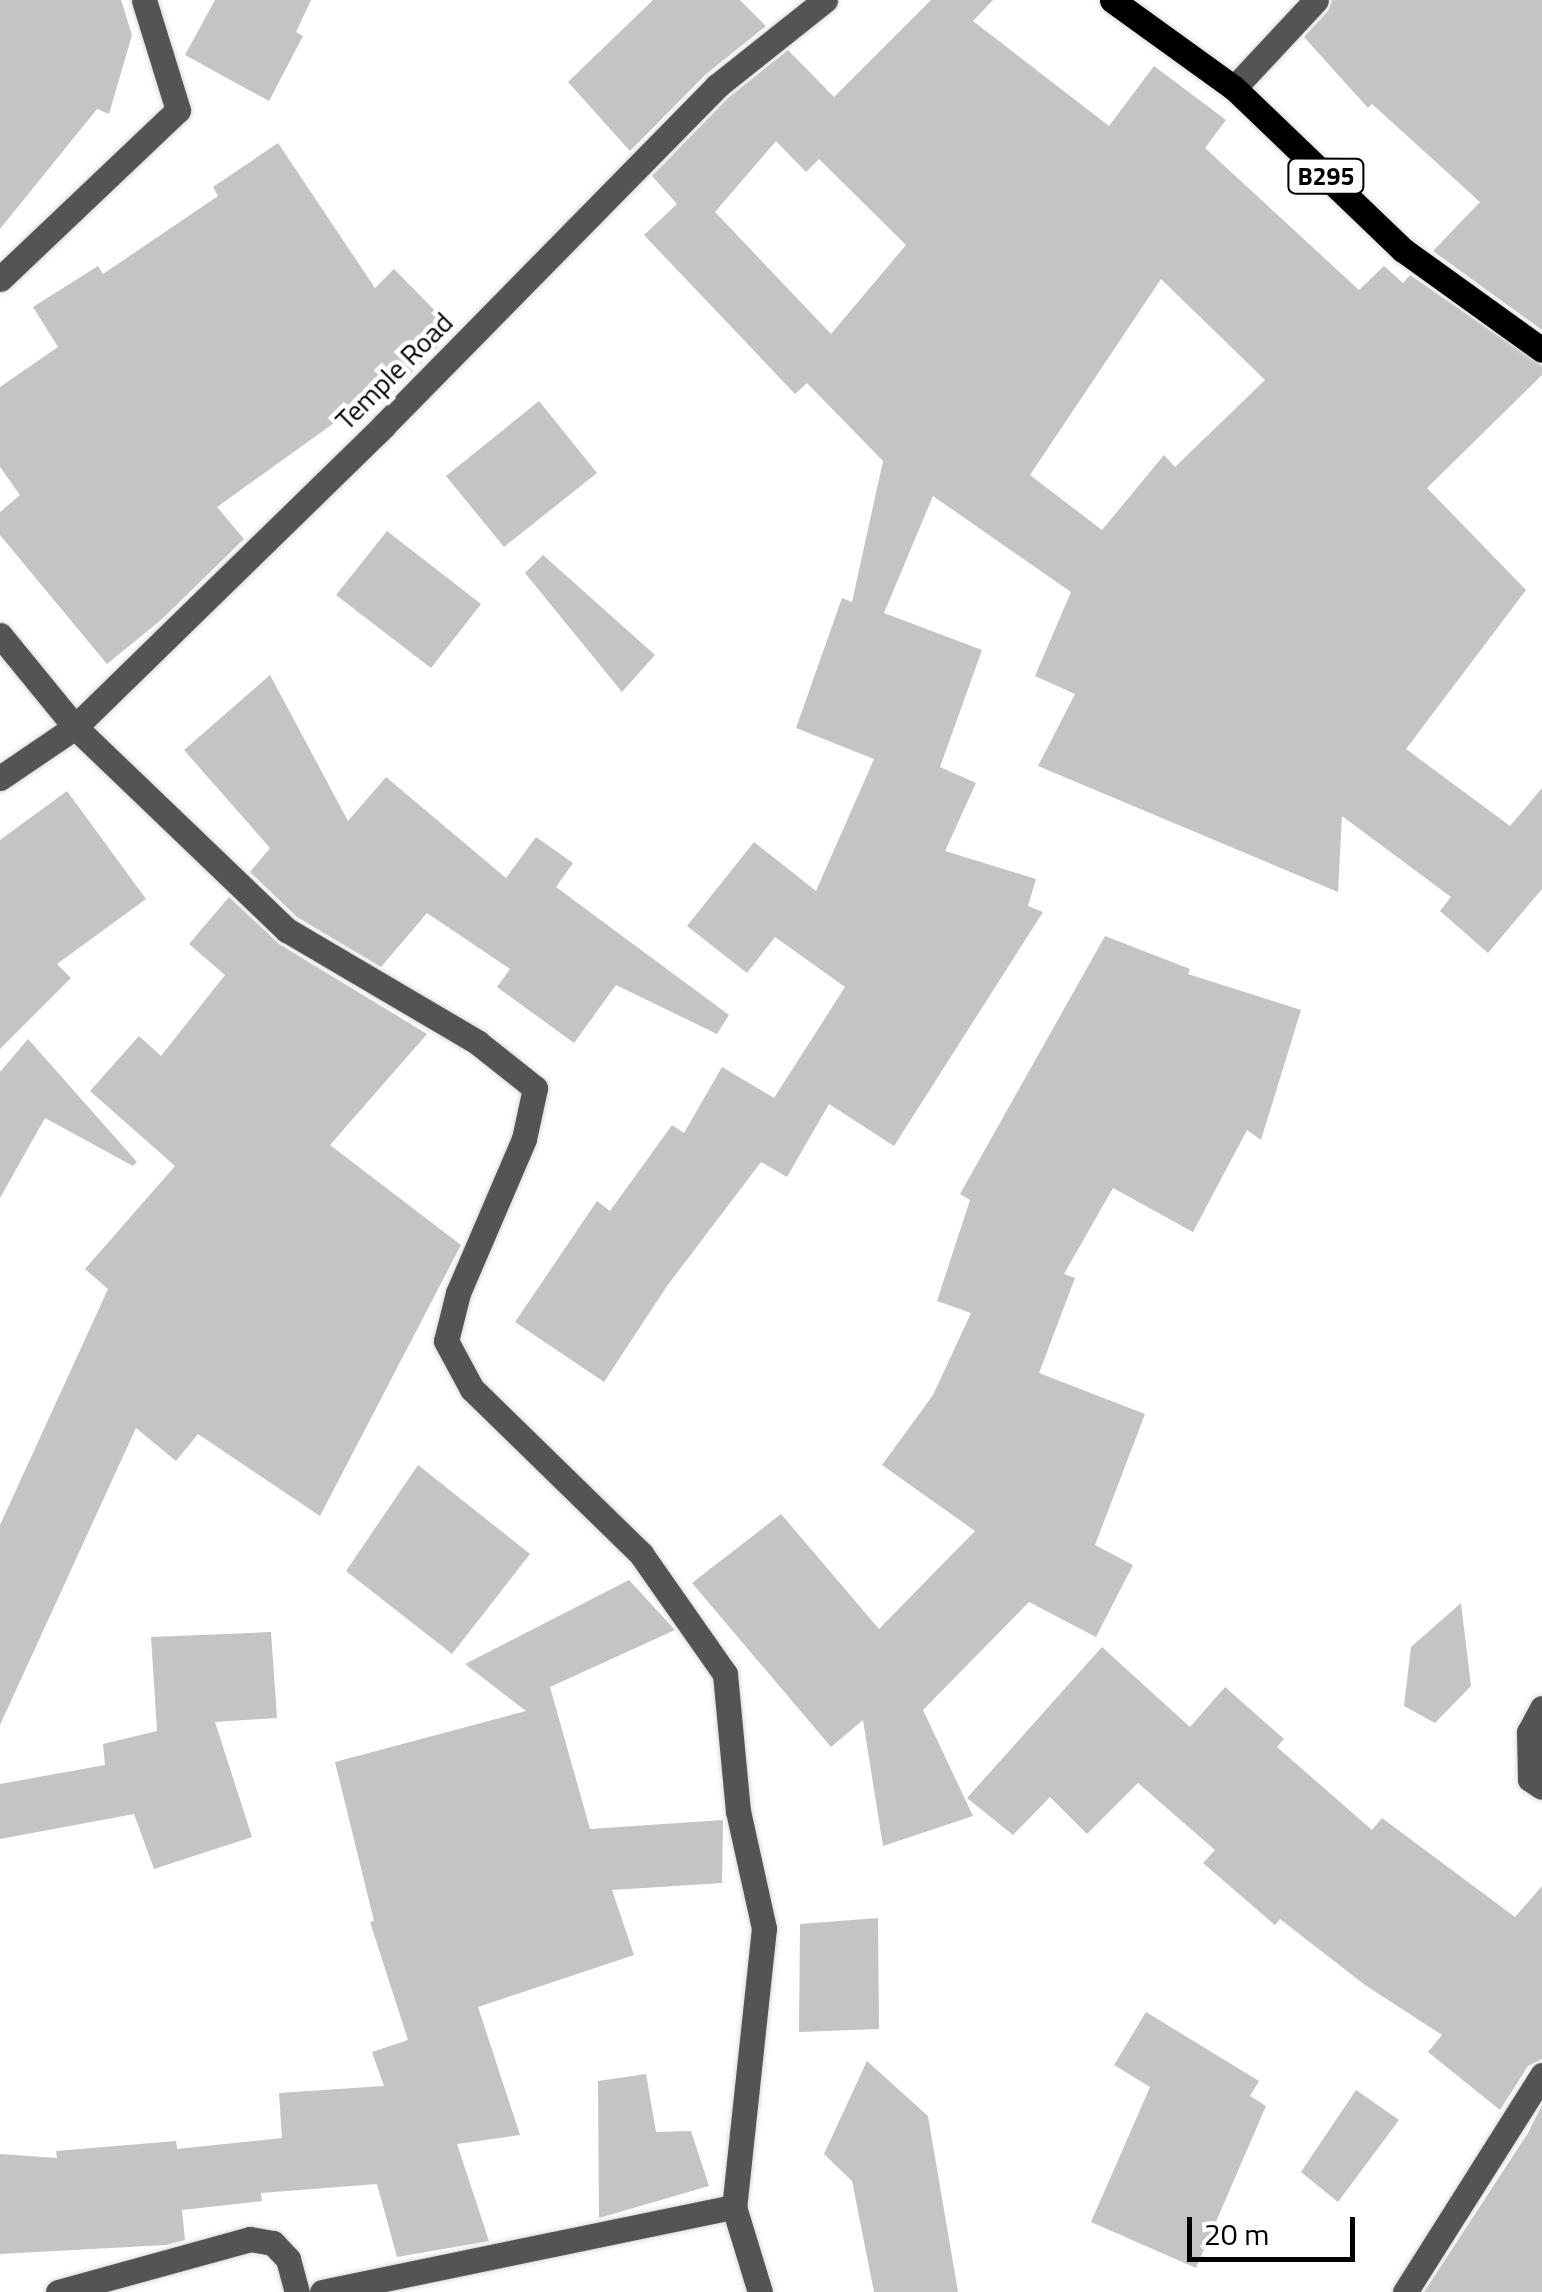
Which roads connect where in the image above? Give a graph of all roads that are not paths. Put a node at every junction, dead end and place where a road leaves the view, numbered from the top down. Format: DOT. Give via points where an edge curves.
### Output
graph roads {
  1 [pos="144,0"];
  2 [pos="825,0"];
  3 [pos="1112,0"];
  4 [pos="1316,0"];
  5 [pos="1234,88"];
  6 [pos="0,279"];
  7 [pos="1542,350"];
  8 [pos="0,635"];
  9 [pos="74,727"];
  10 [pos="0,778"];
  11 [pos="1542,1708"];
  12 [pos="1542,1787"];
  13 [pos="1542,2075"];
  14 [pos="734,2207"];
  15 [pos="58,2292"];
  16 [pos="297,2292"];
  17 [pos="322,2292"];
  18 [pos="760,2292"];
  19 [pos="1405,2292"];
  1 -- 6 [label="street" via="178,110"];
  2 -- 9 [label="street, Temple Road" via="718,86"];
  3 -- 5 [label="main road, B295"];
  4 -- 5 [label="street"];
  5 -- 7 [label="main road, B295" via="1402,250"];
  8 -- 9 [label="street"];
  9 -- 10 [label="street, Temple Road"];
  9 -- 14 [label="street" via="288,930 477,1042 535,1088 524,1139 458,1293 446,1340 472,1388 640,1554 725,1674 738,1812 764,1928"];
  11 -- 12 [label="street" via="1529,1732 1530,1779"];
  13 -- 19 [label="street"];
  14 -- 17 [label="street"];
  14 -- 18 [label="street"];
  15 -- 16 [label="street" via="250,2239 274,2243 288,2259"];
}
